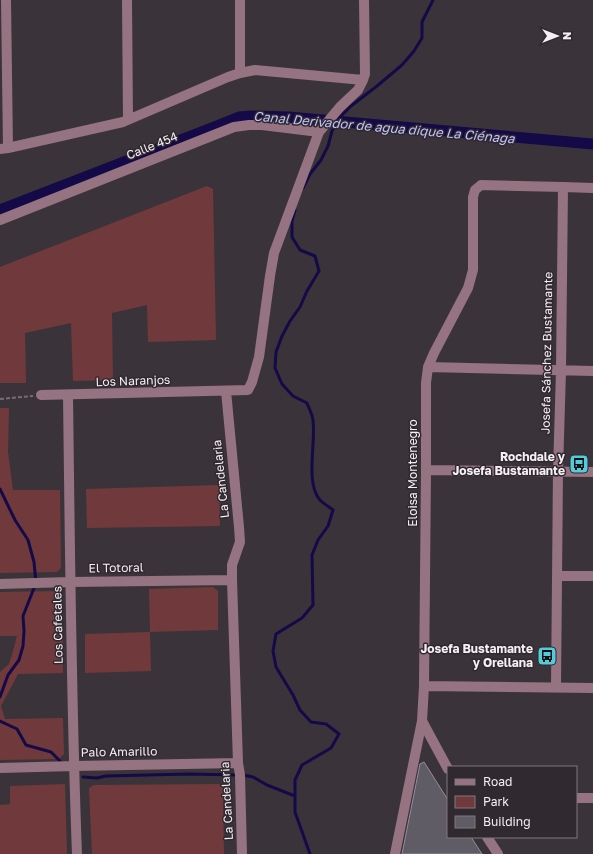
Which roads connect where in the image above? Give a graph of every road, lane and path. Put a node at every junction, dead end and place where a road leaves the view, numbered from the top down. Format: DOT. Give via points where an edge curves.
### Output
graph roads {
  1 [pos="6,0"];
  2 [pos="127,0"];
  3 [pos="240,0"];
  4 [pos="364,0"];
  5 [pos="240,73"];
  6 [pos="363,80"];
  7 [pos="128,120"];
  8 [pos="319,132"];
  9 [pos="4,148"];
  10 [pos="562,187"];
  11 [pos="593,188"];
  12 [pos="0,220"];
  13 [pos="428,367"];
  14 [pos="561,371"];
  15 [pos="593,371"];
  16 [pos="226,391"];
  17 [pos="68,395"];
  18 [pos="41,396"];
  19 [pos="0,399"];
  20 [pos="426,470"];
  21 [pos="558,471"];
  22 [pos="593,472"];
  23 [pos="557,576"];
  24 [pos="593,576"];
  25 [pos="232,580"];
  26 [pos="70,582"];
  27 [pos="0,584"];
  28 [pos="424,686"];
  29 [pos="556,687"];
  30 [pos="593,688"];
  31 [pos="422,721"];
  32 [pos="238,763"];
  33 [pos="74,766"];
  34 [pos="447,767"];
  35 [pos="0,768"];
  36 [pos="577,798"];
  37 [pos="593,798"];
  38 [pos="488,838"];
  39 [pos="77,854"];
  40 [pos="242,854"];
  41 [pos="395,854"];
  42 [pos="498,854"];
  1 -- 9 [label="street"];
  2 -- 7 [label="street"];
  3 -- 5 [label="street"];
  4 -- 6 [label="street"];
  5 -- 6 [label="street" via="255,70"];
  5 -- 7 [label="street"];
  6 -- 8 [label="street" via="358,90 340,106"];
  7 -- 9 [label="street"];
  8 -- 12 [label="street, Calle 454" via="249,125 234,127"];
  8 -- 16 [label="street" via="274,253 259,357 252,382 248,390"];
  10 -- 11 [label="street"];
  10 -- 13 [label="street, Eloisa Montenegro" via="481,185 475,190 473,270 468,288"];
  10 -- 14 [label="street, Josefa Sánchez Bustamante"];
  13 -- 14 [label="street"];
  13 -- 20 [label="street, Eloisa Montenegro"];
  14 -- 15 [label="street"];
  14 -- 21 [label="street, Josefa Sánchez Bustamante"];
  16 -- 17 [label="street, Los Naranjos"];
  16 -- 25 [label="street, La Candelaria" via="240,542 232,565"];
  17 -- 18 [label="street, Los Naranjos"];
  17 -- 26 [label="street, Los Cafetales"];
  18 -- 19 [label="path"];
  20 -- 21 [label="street"];
  20 -- 28 [label="street, Eloisa Montenegro"];
  21 -- 22 [label="street"];
  21 -- 23 [label="street, Josefa Sánchez Bustamante"];
  23 -- 24 [label="street"];
  23 -- 29 [label="street, Josefa Sánchez Bustamante"];
  25 -- 26 [label="street, El Totoral"];
  25 -- 32 [label="street, La Candelaria"];
  26 -- 27 [label="street, El Totoral"];
  26 -- 33 [label="street, Los Cafetales"];
  28 -- 29 [label="street"];
  28 -- 31 [label="street, Eloisa Montenegro"];
  29 -- 30 [label="street"];
  31 -- 34 [label="street"];
  31 -- 41 [label="street, Eloisa Montenegro"];
  32 -- 33 [label="street, Palo Amarillo"];
  32 -- 40 [label="street, La Candelaria"];
  33 -- 35 [label="street, Palo Amarillo"];
  33 -- 39 [label="street, Los Cafetales"];
  36 -- 37 [label="street"];
  38 -- 42 [label="street"];
}
